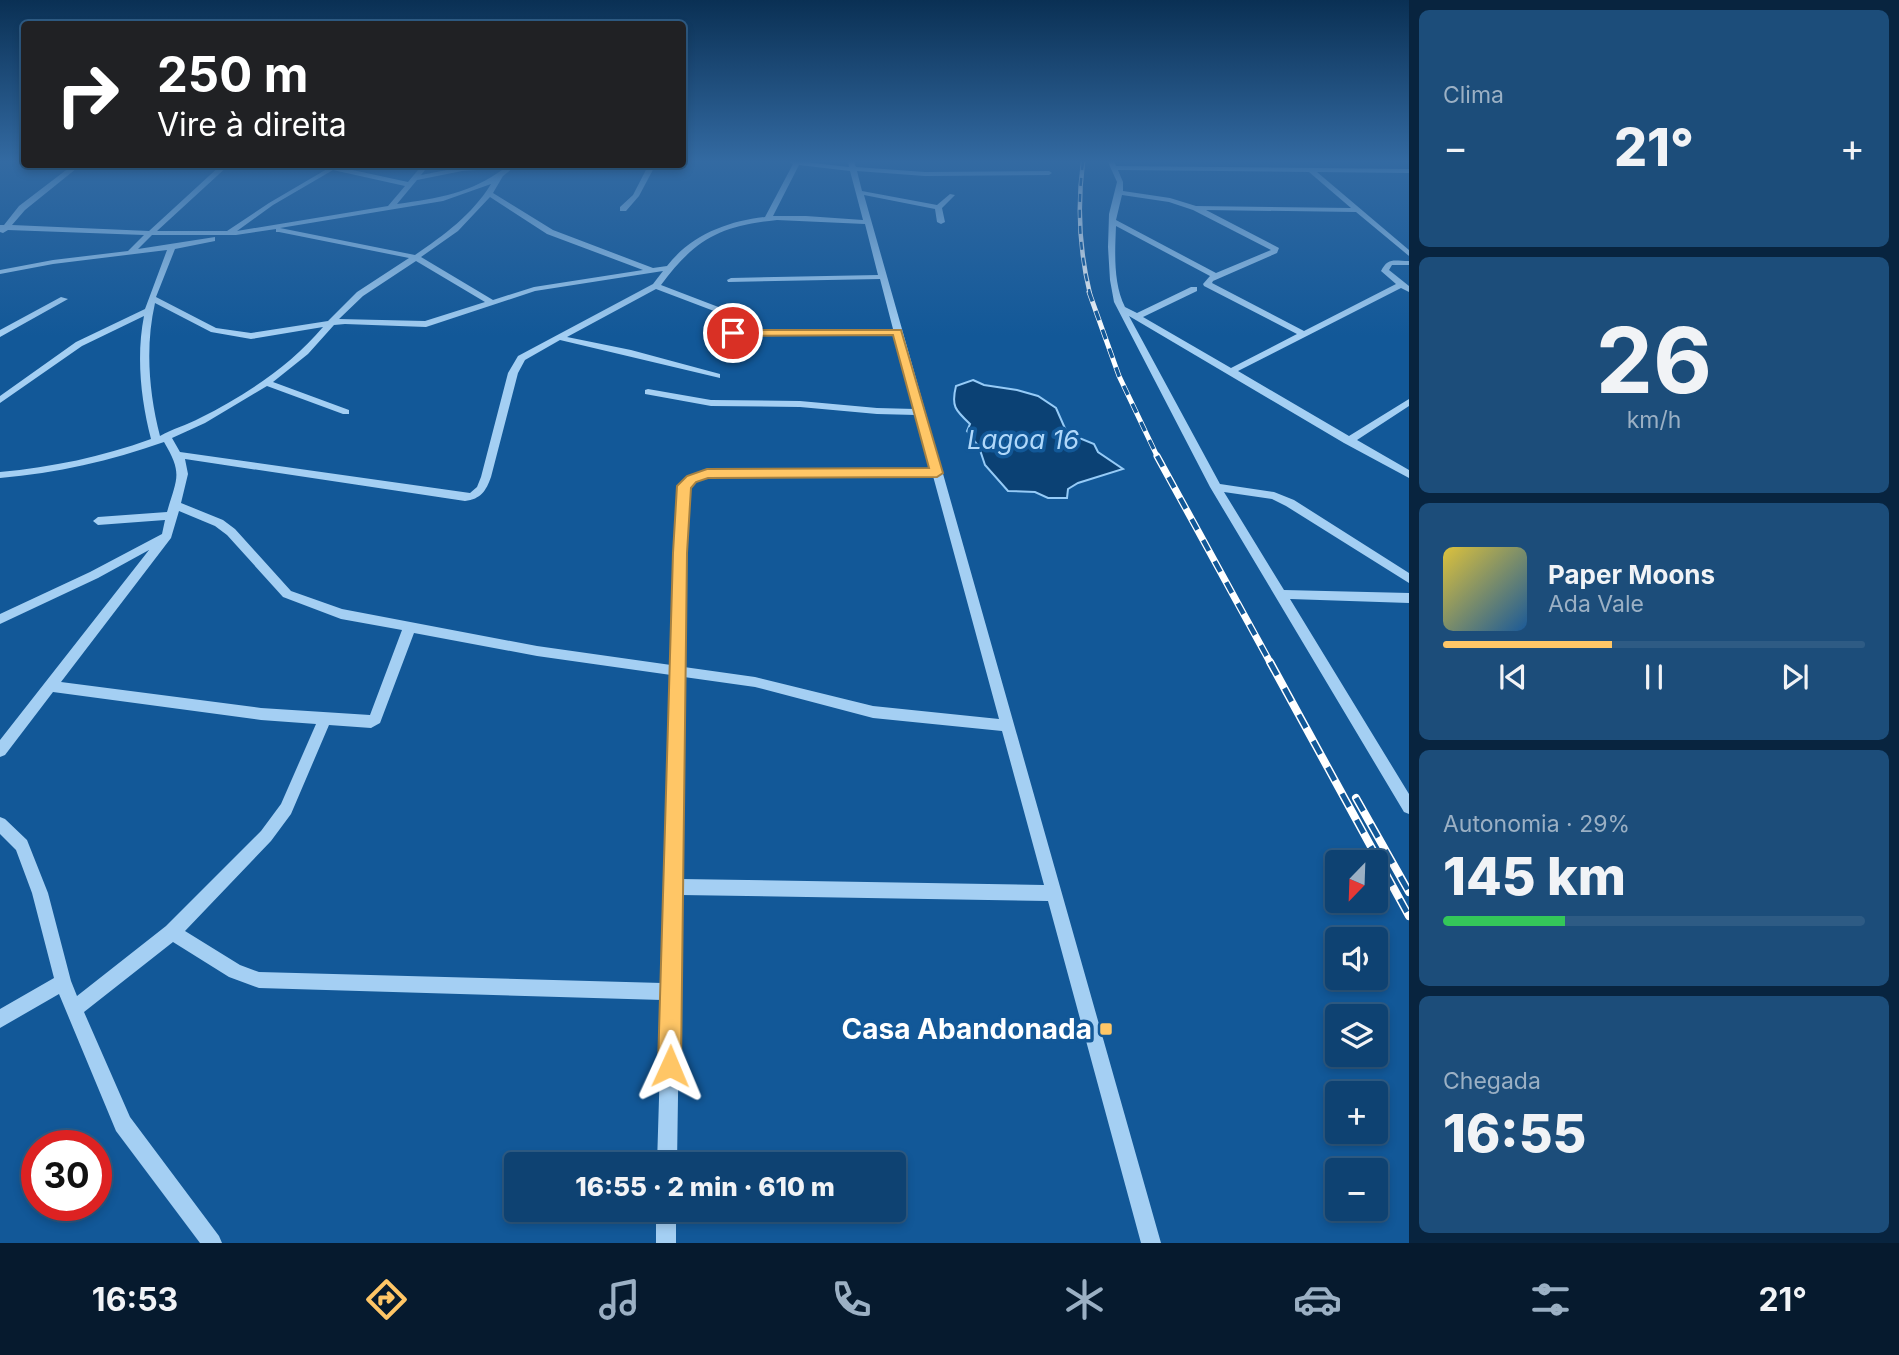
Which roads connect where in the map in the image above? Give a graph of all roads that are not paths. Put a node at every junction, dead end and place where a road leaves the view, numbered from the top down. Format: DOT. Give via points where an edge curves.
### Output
graph roads {
  1 [pos="164,220"];
  2 [pos="246,220"];
  3 [pos="249,220"];
  4 [pos="316,220"];
  5 [pos="467,220"];
  6 [pos="531,220"];
  7 [pos="748,220"];
  8 [pos="828,220"];
  9 [pos="1220,220"];
  10 [pos="1370,220"];
  11 [pos="867,222"];
  12 [pos="1114,222"];
  13 [pos="3,227"];
  14 [pos="266,228"];
  15 [pos="152,233"];
  16 [pos="232,233"];
  17 [pos="0,234"];
  18 [pos="171,249"];
  19 [pos="130,253"];
  20 [pos="1409,254"];
  21 [pos="418,258"];
  22 [pos="1409,263"];
  23 [pos="667,268"];
  24 [pos="655,271"];
  25 [pos="0,272"];
  26 [pos="883,277"];
  27 [pos="1217,277"];
  28 [pos="732,280"];
  29 [pos="656,286"];
  30 [pos="1405,287"];
  31 [pos="1194,289"];
  32 [pos="64,299"];
  33 [pos="153,299"];
  34 [pos="491,302"];
  35 [pos="1121,307"];
  36 [pos="148,311"];
  37 [pos="1136,317"];
  38 [pos="329,323"];
  39 [pos="897,332"];
  40 [pos="0,334"];
  41 [pos="1304,334"];
  42 [pos="561,338"];
  43 [pos="1230,372"];
  44 [pos="717,376"];
  45 [pos="265,382"];
  46 [pos="648,392"];
  47 [pos="0,400"];
  48 [pos="1409,402"];
  49 [pos="346,412"];
  50 [pos="919,412"];
  51 [pos="161,437"];
  52 [pos="1348,441"];
  53 [pos="178,455"];
  54 [pos="937,473"];
  55 [pos="0,475"];
  56 [pos="1409,475"];
  57 [pos="1215,486"];
  58 [pos="173,511"];
  59 [pos="98,521"];
  60 [pos="167,535"];
  61 [pos="1409,579"];
  62 [pos="1280,594"];
  63 [pos="1409,598"];
  64 [pos="0,619"];
  65 [pos="410,627"];
  66 [pos="678,670"];
  67 [pos="50,686"];
  68 [pos="325,719"];
  69 [pos="1007,726"];
  70 [pos="0,751"];
  71 [pos="1409,807"];
  72 [pos="0,824"];
  73 [pos="674,887"];
  74 [pos="1054,893"];
  75 [pos="173,932"];
  76 [pos="63,982"];
  77 [pos="671,992"];
  78 [pos="74,1009"];
  79 [pos="0,1019"];
  80 [pos="667,1152"];
  81 [pos="666,1222"];
  82 [pos="212,1243"];
  83 [pos="666,1243"];
  84 [pos="1151,1243"];
  1 -- 15 [label="street"];
  2 -- 16 [label="street"];
  3 -- 14 [label="street"];
  4 -- 14 [label="street"];
  5 -- 21 [label="street"];
  6 -- 24 [label="street" via="550,232"];
  7 -- 23 [label="street" via="693,243"];
  8 -- 11 [label="street"];
  9 -- 27 [label="street" via="1275,248"];
  10 -- 20 [label="street"];
  11 -- 26 [label="street"];
  12 -- 27 [label="street"];
  12 -- 35 [label="street" via="1112,279"];
  13 -- 15 [label="street"];
  13 -- 17 [label="street"];
  14 -- 16 [label="street"];
  14 -- 21 [label="street"];
  15 -- 16 [label="street"];
  15 -- 19 [label="street"];
  16 -- 18 [label="street"];
  18 -- 19 [label="street"];
  18 -- 33 [label="street"];
  19 -- 25 [label="street"];
  21 -- 34 [label="street"];
  21 -- 38 [label="street" via="361,293"];
  22 -- 30 [label="street" via="1389,263 1385,271"];
  23 -- 24 [label="street"];
  23 -- 29 [label="street"];
  24 -- 34 [label="street" via="534,289"];
  26 -- 28 [label="street"];
  26 -- 39 [label="street"];
  27 -- 41 [label="street" via="1207,284"];
  29 -- 39 [label="street" via="718,310 718,332"];
  29 -- 42 [label="street"];
  30 -- 41 [label="street"];
  31 -- 37 [label="street"];
  32 -- 40 [label="street"];
  33 -- 36 [label="street"];
  33 -- 38 [label="street" via="214,330 235,335"];
  34 -- 38 [label="street" via="421,325"];
  35 -- 37 [label="street"];
  35 -- 57 [label="street"];
  36 -- 47 [label="street" via="79,344"];
  36 -- 51 [label="street" via="149,413"];
  37 -- 43 [label="street"];
  38 -- 45 [label="street" via="305,352"];
  39 -- 50 [label="street"];
  41 -- 43 [label="street"];
  42 -- 44 [label="street"];
  42 -- 53 [label="street" via="518,362 486,477 476,495"];
  43 -- 52 [label="street"];
  45 -- 49 [label="street"];
  45 -- 51 [label="street" via="215,415"];
  46 -- 50 [label="street" via="711,402"];
  48 -- 52 [label="street"];
  50 -- 54 [label="street"];
  51 -- 53 [label="street"];
  51 -- 55 [label="street" via="72,467"];
  52 -- 56 [label="street"];
  53 -- 58 [label="street" via="183,474"];
  54 -- 66 [label="street" via="707,474 688,482 684,486 680,553"];
  54 -- 69 [label="street"];
  57 -- 61 [label="street" via="1290,503"];
  57 -- 62 [label="street"];
  58 -- 59 [label="street"];
  58 -- 60 [label="street"];
  58 -- 65 [label="street" via="219,523 287,594 341,614"];
  60 -- 64 [label="street"];
  60 -- 67 [label="street"];
  62 -- 63 [label="street"];
  62 -- 71 [label="street"];
  65 -- 66 [label="street"];
  65 -- 68 [label="street" via="375,719 363,723"];
  66 -- 69 [label="street" via="755,682 873,712"];
  66 -- 73 [label="street"];
  67 -- 68 [label="street"];
  67 -- 70 [label="street"];
  68 -- 75 [label="street" via="280,818"];
  69 -- 74 [label="street"];
  72 -- 76 [label="street" via="22,845"];
  73 -- 74 [label="street"];
  73 -- 77 [label="street"];
  74 -- 84 [label="street"];
  75 -- 77 [label="street" via="235,971 259,980"];
  75 -- 78 [label="street"];
  76 -- 78 [label="street"];
  76 -- 79 [label="street"];
  77 -- 80 [label="street"];
  78 -- 82 [label="street" via="122,1124"];
  81 -- 83 [label="street"];
}
